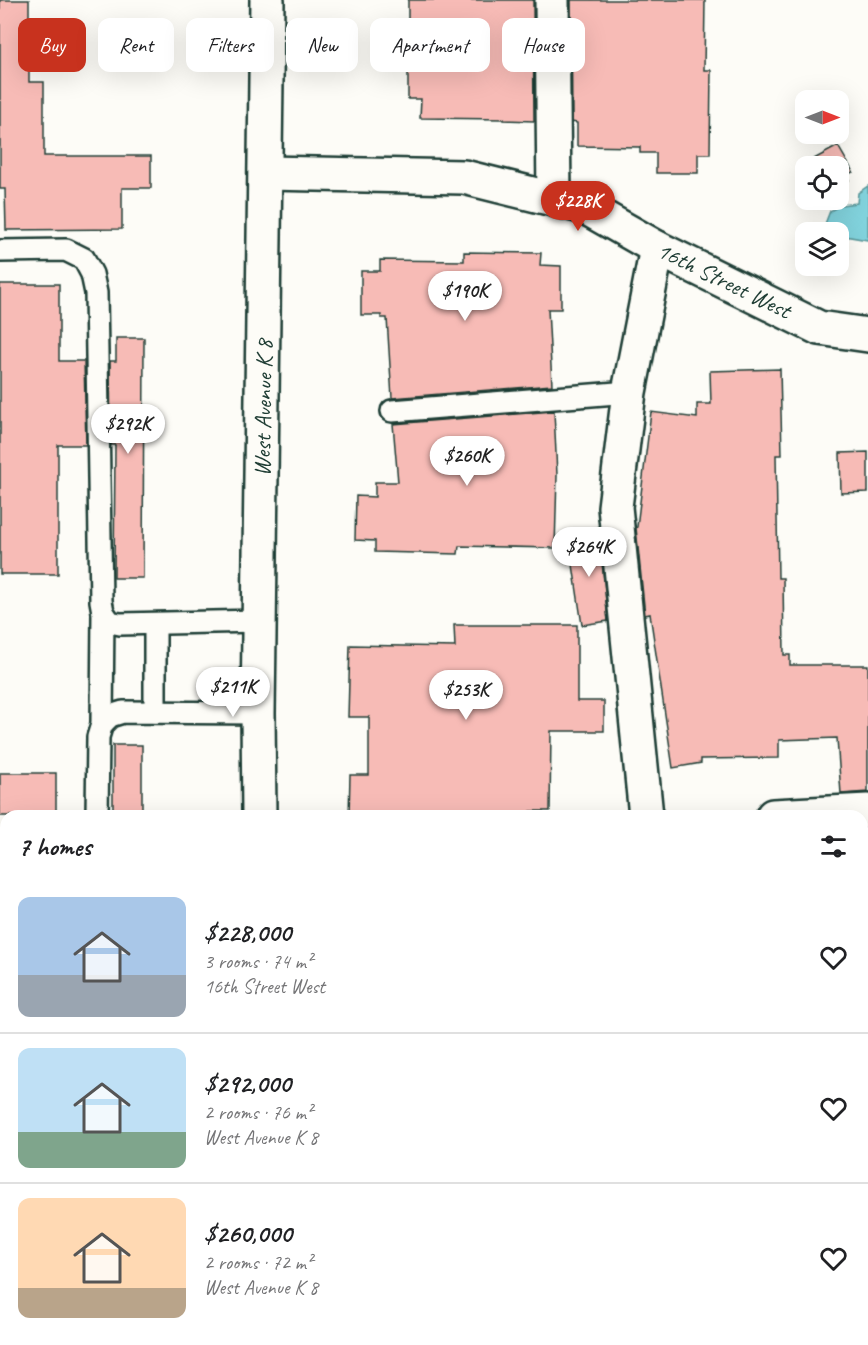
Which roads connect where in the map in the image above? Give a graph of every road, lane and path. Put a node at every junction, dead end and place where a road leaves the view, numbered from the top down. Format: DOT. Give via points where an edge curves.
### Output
graph roads {
  1 [pos="267,0"];
  2 [pos="552,0"];
  3 [pos="266,172"];
  4 [pos="554,199"];
  5 [pos="657,248"];
  6 [pos="0,251"];
  7 [pos="868,335"];
  8 [pos="629,392"];
  9 [pos="392,411"];
  10 [pos="103,612"];
  11 [pos="260,621"];
  12 [pos="155,624"];
  13 [pos="155,712"];
  14 [pos="258,713"];
  15 [pos="102,724"];
  16 [pos="97,810"];
  17 [pos="259,810"];
  18 [pos="645,810"];
  1 -- 3 [label="street, West Avenue K 8"];
  2 -- 4 [label="street"];
  3 -- 4 [label="street, 16th Street West" via="464,177"];
  3 -- 11 [label="street, West Avenue K 8"];
  4 -- 5 [label="street, 16th Street West" via="585,207"];
  5 -- 7 [label="street, 16th Street West" via="819,328"];
  5 -- 8 [label="street"];
  6 -- 10 [label="lane" via="66,250 84,259 92,274 96,293"];
  8 -- 9 [label="lane"];
  8 -- 18 [label="street" via="615,507"];
  10 -- 12 [label="lane" via="110,622"];
  10 -- 15 [label="lane"];
  11 -- 12 [label="lane"];
  11 -- 14 [label="street, West Avenue K 8"];
  12 -- 13 [label="lane"];
  13 -- 14 [label="lane"];
  13 -- 15 [label="lane" via="123,712"];
  14 -- 17 [label="street, West Avenue K 8"];
  15 -- 16 [label="lane" via="98,737"];
}
